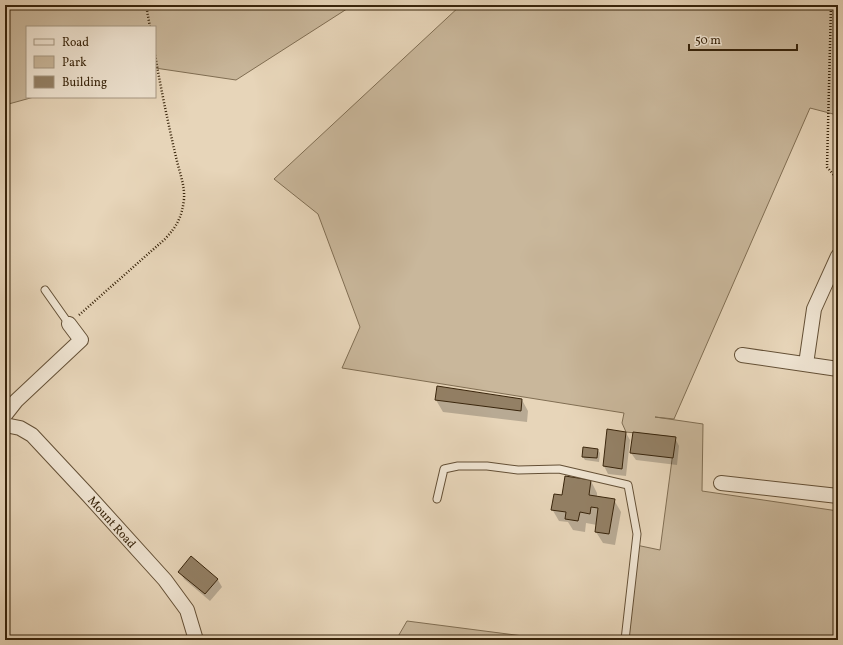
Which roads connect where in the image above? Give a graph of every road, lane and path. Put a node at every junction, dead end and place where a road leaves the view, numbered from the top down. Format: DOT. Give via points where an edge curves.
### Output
graph roads {
  1 [pos="146,5"];
  2 [pos="832,5"];
  3 [pos="150,26"];
  4 [pos="156,60"];
  5 [pos="838,180"];
  6 [pos="838,256"];
  7 [pos="45,290"];
  8 [pos="70,324"];
  9 [pos="742,355"];
  10 [pos="806,364"];
  11 [pos="838,369"];
  12 [pos="5,415"];
  13 [pos="5,425"];
  14 [pos="721,483"];
  15 [pos="838,496"];
  16 [pos="436,499"];
  17 [pos="196,640"];
  18 [pos="625,640"];
  1 -- 3 [label="path"];
  2 -- 5 [label="path" via="828,168"];
  4 -- 8 [label="path" via="183,185 181,217 165,239"];
  6 -- 10 [label="street" via="814,309"];
  7 -- 8 [label="lane"];
  8 -- 12 [label="street" via="81,340 16,401"];
  9 -- 10 [label="street"];
  10 -- 11 [label="street"];
  13 -- 17 [label="street, Mount Road" via="20,428 32,435 165,580 187,610"];
  14 -- 15 [label="street"];
  16 -- 18 [label="lane" via="444,469 458,466 559,470 628,485 637,534"];
}
